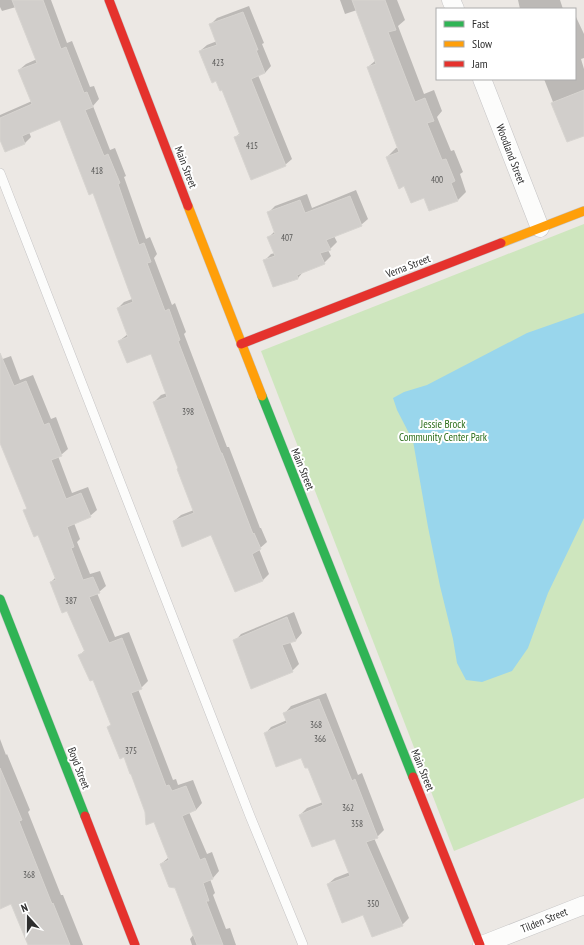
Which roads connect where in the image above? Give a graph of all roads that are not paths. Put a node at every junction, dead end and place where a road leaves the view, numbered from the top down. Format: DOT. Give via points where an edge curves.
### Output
graph roads {
  1 [pos="109,0"];
  2 [pos="482,80"];
  3 [pos="0,173"];
  4 [pos="584,211"];
  5 [pos="540,228"];
  6 [pos="241,344"];
  7 [pos="0,599"];
  8 [pos="584,905"];
  9 [pos="135,945"];
  10 [pos="303,945"];
  11 [pos="481,945"];
  1 -- 6 [label="street, Main Street"];
  2 -- 5 [label="street, Woodland Street"];
  3 -- 10 [label="lane" via="250,816"];
  4 -- 5 [label="street, Verna Street"];
  5 -- 6 [label="street, Verna Street"];
  6 -- 11 [label="street, Main Street"];
  7 -- 9 [label="street, Boyd Street"];
  8 -- 11 [label="street, Tilden Street"];
}
